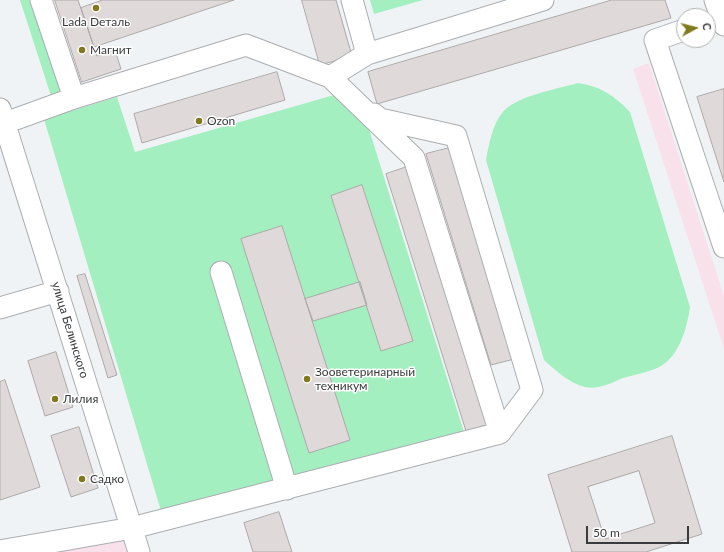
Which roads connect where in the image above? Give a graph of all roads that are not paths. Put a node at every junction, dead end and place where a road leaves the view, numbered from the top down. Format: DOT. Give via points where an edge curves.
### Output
graph roads {
  1 [pos="41,0"];
  2 [pos="352,0"];
  3 [pos="543,0"];
  4 [pos="676,33"];
  5 [pos="367,54"];
  6 [pos="330,77"];
  7 [pos="74,98"];
  8 [pos="2,116"];
  9 [pos="724,247"];
  10 [pos="220,272"];
  11 [pos="58,291"];
  12 [pos="0,308"];
  13 [pos="500,433"];
  14 [pos="287,489"];
  15 [pos="132,528"];
  16 [pos="0,551"];
  17 [pos="139,552"];
  1 -- 7 [label="street"];
  2 -- 5 [label="street"];
  3 -- 5 [label="street"];
  4 -- 9 [label="street" via="655,40"];
  5 -- 6 [label="street"];
  6 -- 7 [label="street" via="246,45"];
  6 -- 13 [label="street" via="414,158"];
  6 -- 13 [label="street" via="380,119 456,136 532,390"];
  7 -- 8 [label="street"];
  8 -- 11 [label="street, улица Белинского"];
  10 -- 14 [label="street"];
  11 -- 12 [label="street"];
  11 -- 15 [label="street, улица Белинского"];
  13 -- 14 [label="street"];
  14 -- 15 [label="street"];
  15 -- 16 [label="street"];
  15 -- 17 [label="street, улица Белинского"];
}
